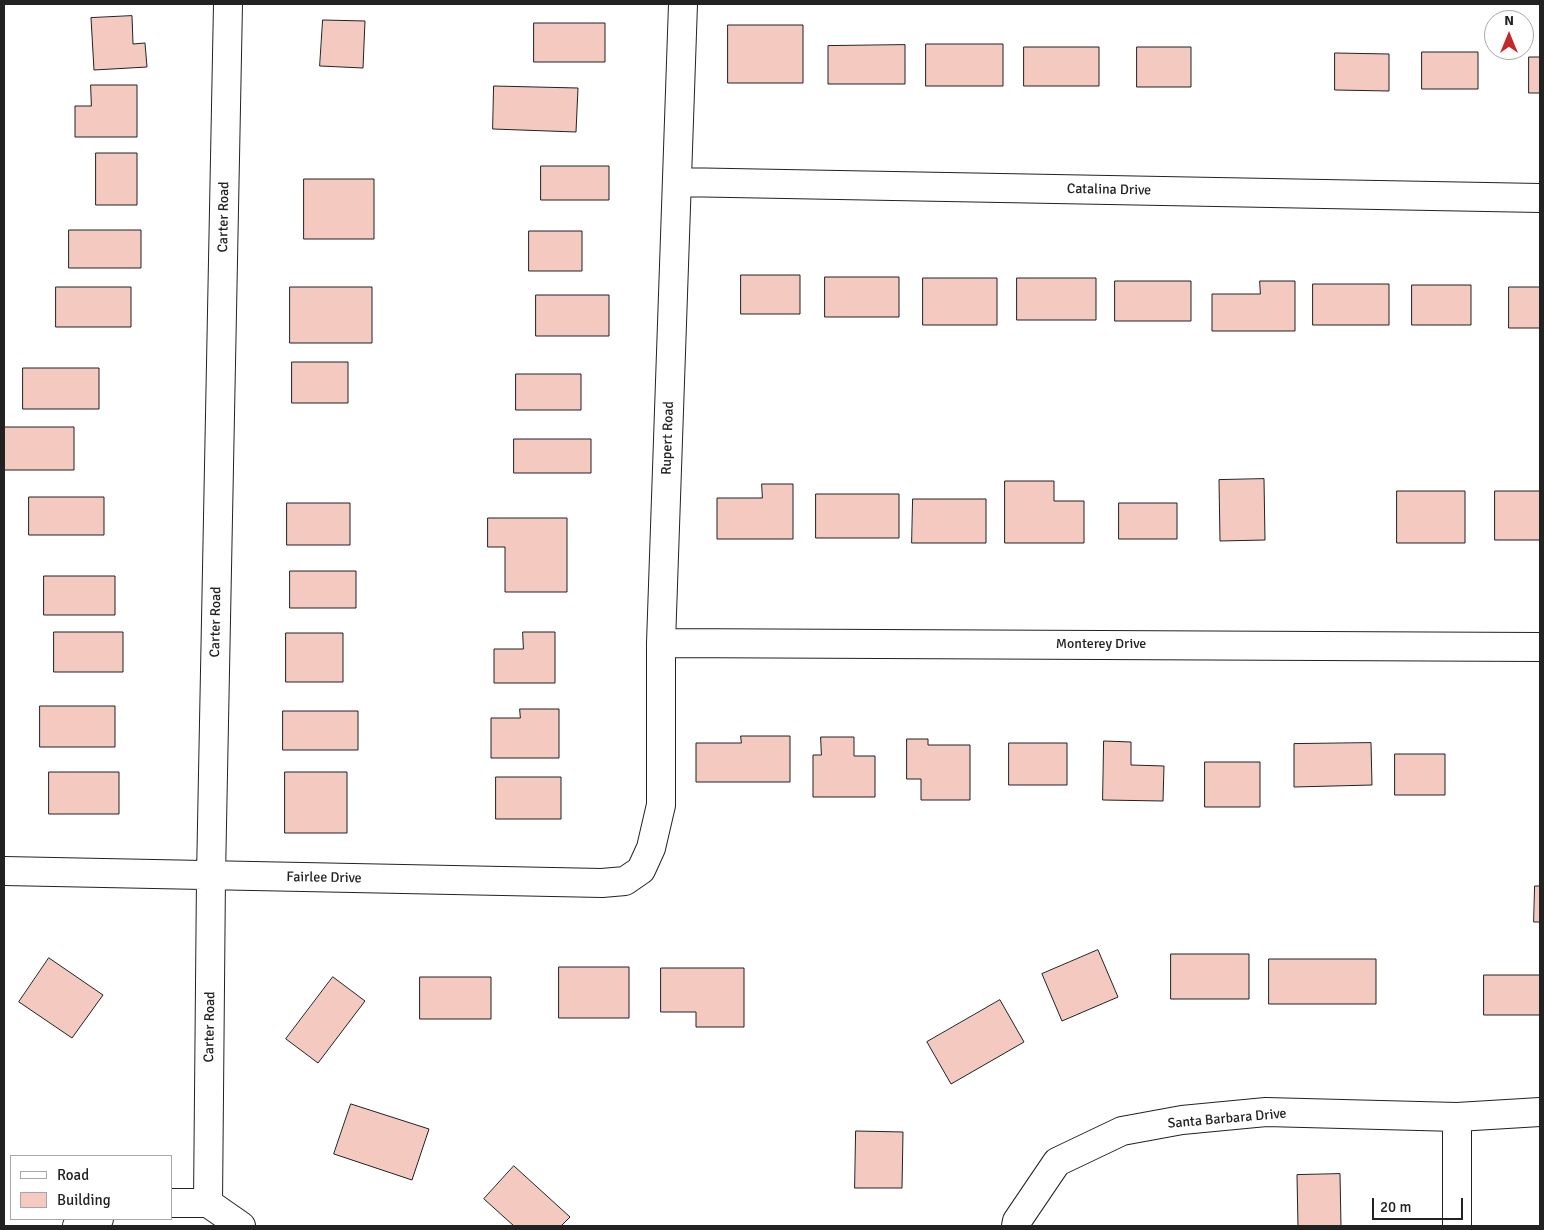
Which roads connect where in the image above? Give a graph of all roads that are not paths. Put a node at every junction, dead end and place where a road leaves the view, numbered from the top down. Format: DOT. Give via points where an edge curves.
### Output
graph roads {
  1 [pos="228,4"];
  2 [pos="683,4"];
  3 [pos="677,182"];
  4 [pos="1540,198"];
  5 [pos="661,643"];
  6 [pos="1540,647"];
  7 [pos="640,870"];
  8 [pos="4,871"];
  9 [pos="211,876"];
  10 [pos="1540,1112"];
  11 [pos="1457,1117"];
  12 [pos="172,1203"];
  13 [pos="208,1203"];
  14 [pos="96,1220"];
  15 [pos="77,1226"];
  16 [pos="241,1226"];
  17 [pos="1016,1226"];
  18 [pos="1456,1226"];
  1 -- 9 [label="street, Carter Road"];
  2 -- 3 [label="street, Rupert Road"];
  3 -- 4 [label="street, Catalina Drive"];
  3 -- 5 [label="street, Rupert Road"];
  5 -- 6 [label="street, Monterey Drive"];
  5 -- 7 [label="street, Rupert Road" via="661,806 651,848"];
  7 -- 9 [label="street, Fairlee Drive" via="625,881 602,883"];
  8 -- 9 [label="street, Fairlee Drive"];
  9 -- 13 [label="street, Carter Road"];
  10 -- 11 [label="street, Santa Barbara Drive"];
  11 -- 17 [label="street, Santa Barbara Drive" via="1266,1112 1182,1120 1122,1131 1057,1162"];
  11 -- 18 [label="street"];
  12 -- 13 [label="street"];
  13 -- 16 [label="street"];
  14 -- 15 [label="street"];
}
